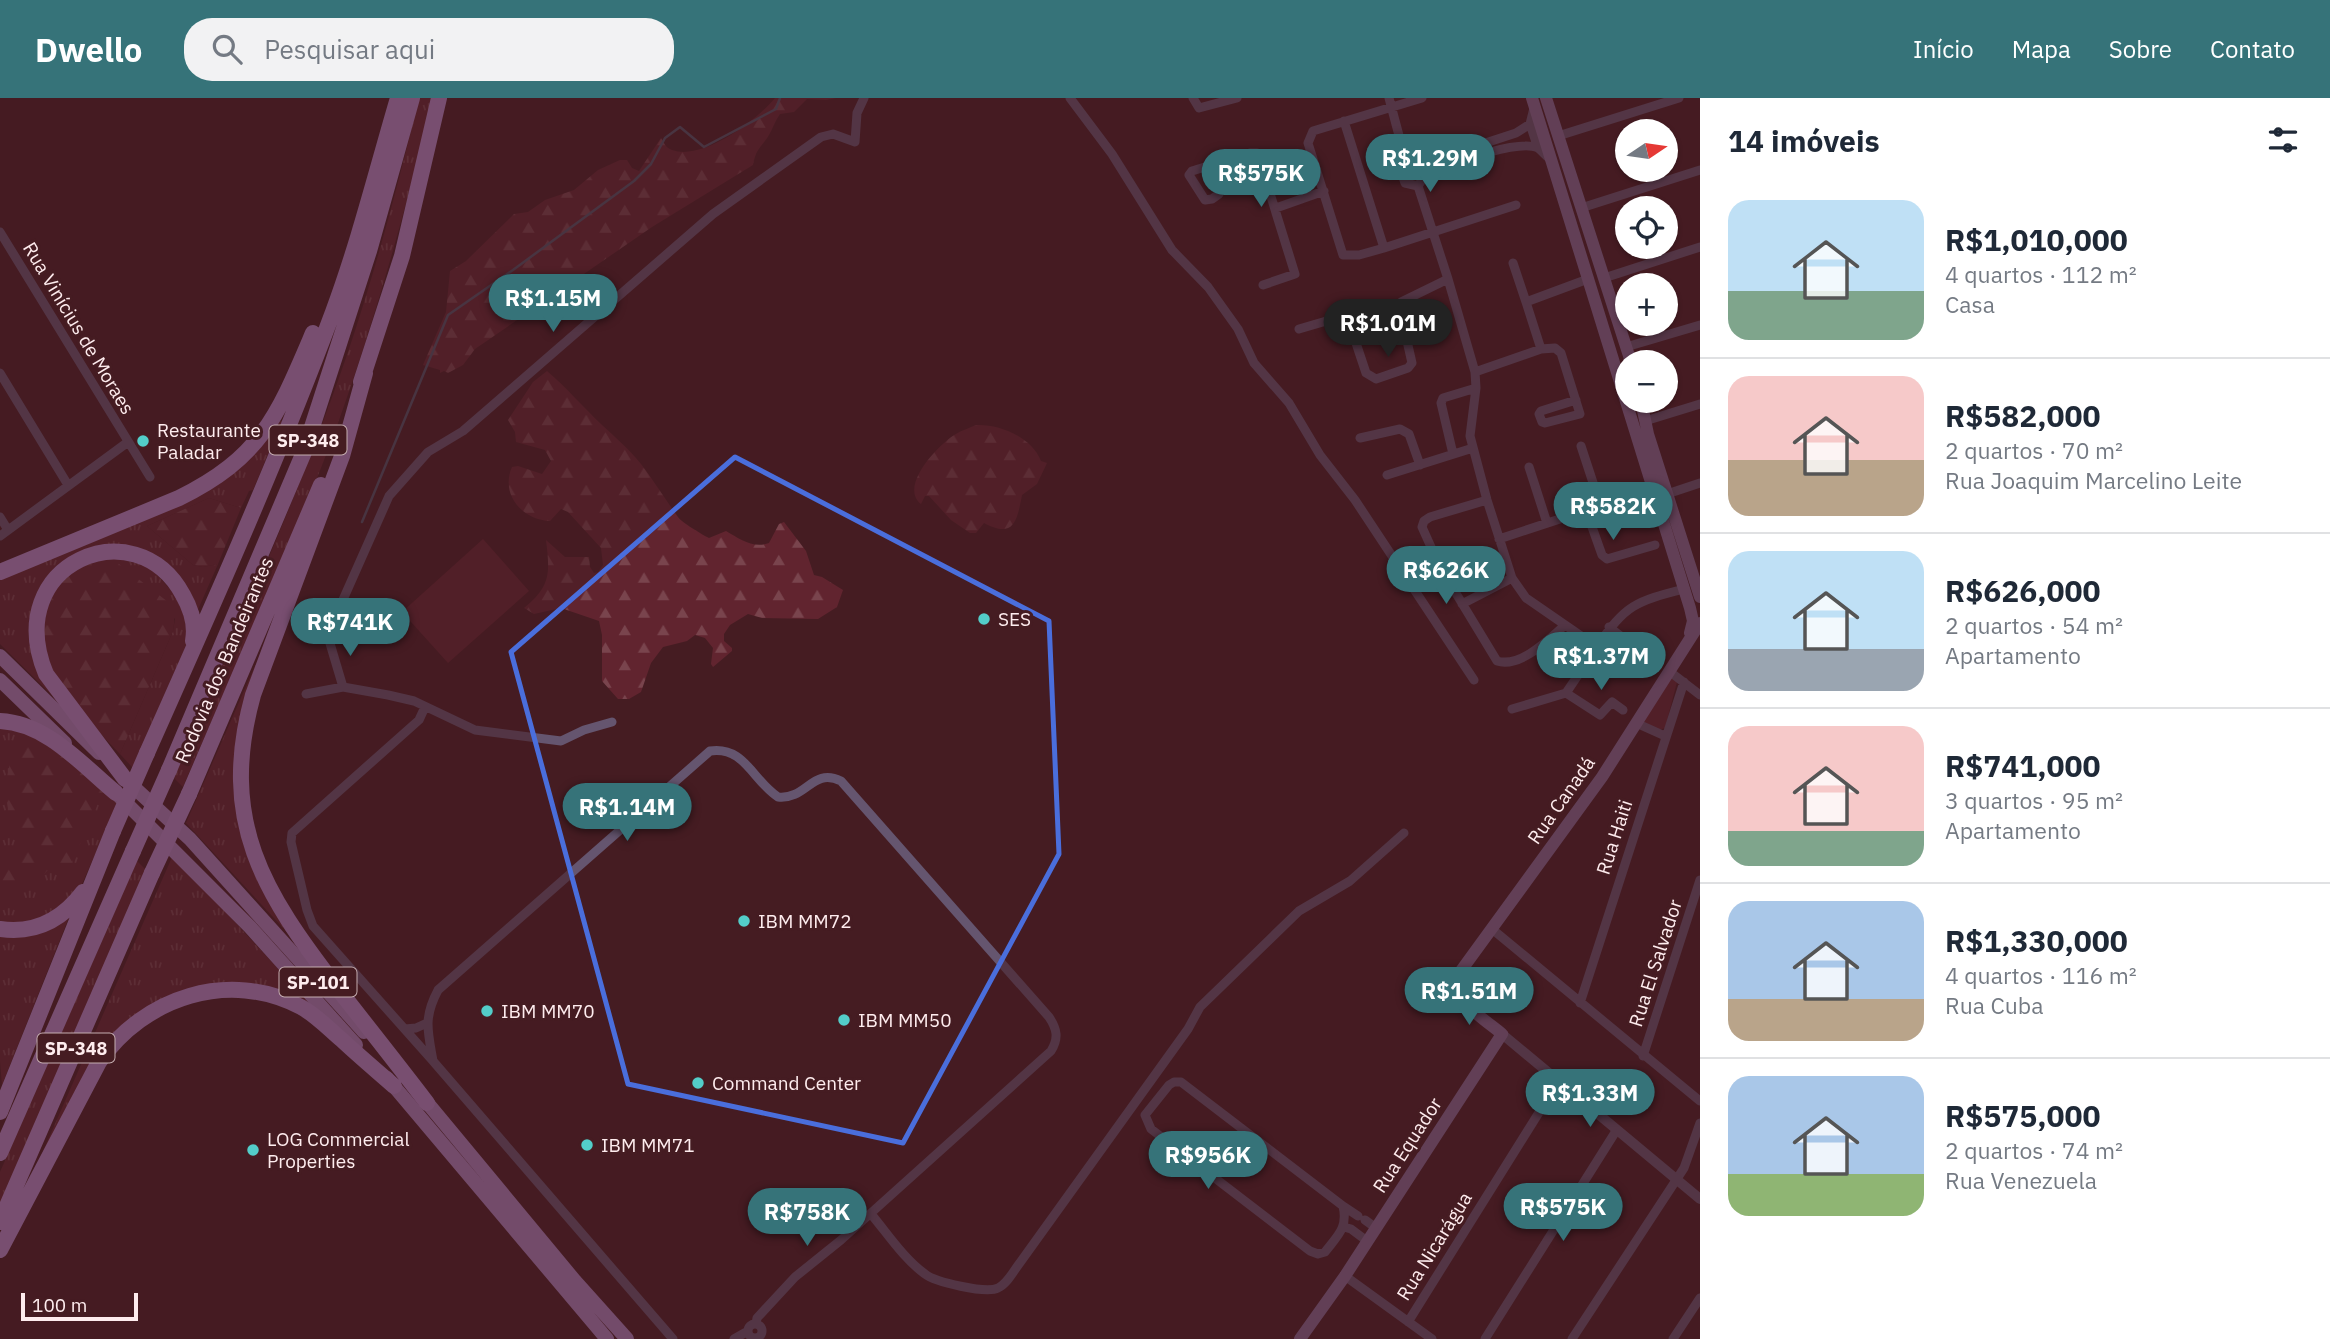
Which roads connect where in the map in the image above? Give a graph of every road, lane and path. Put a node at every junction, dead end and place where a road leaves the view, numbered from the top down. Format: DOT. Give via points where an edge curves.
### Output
graph roads {
  1 [pos="398,98"];
  2 [pos="412,98"];
  3 [pos="439,98"];
  4 [pos="864,98"];
  5 [pos="1070,98"];
  6 [pos="1193,98"];
  7 [pos="1237,98"];
  8 [pos="1422,98"];
  9 [pos="1679,98"];
  10 [pos="1539,100"];
  11 [pos="1390,102"];
  12 [pos="1344,121"];
  13 [pos="1530,124"];
  14 [pos="1558,136"];
  15 [pos="1538,148"];
  16 [pos="1405,158"];
  17 [pos="1550,159"];
  18 [pos="1209,166"];
  19 [pos="1420,169"];
  20 [pos="1700,170"];
  21 [pos="1418,186"];
  22 [pos="1324,191"];
  23 [pos="1516,205"];
  24 [pos="1276,208"];
  25 [pos="1581,208"];
  26 [pos="362,222"];
  27 [pos="0,232"];
  28 [pos="1432,232"];
  29 [pos="1700,247"];
  30 [pos="1384,248"];
  31 [pos="1513,263"];
  32 [pos="1604,278"];
  33 [pos="1448,279"];
  34 [pos="1588,279"];
  35 [pos="1263,285"];
  36 [pos="1611,298"];
  37 [pos="1526,302"];
  38 [pos="1596,303"];
  39 [pos="1615,311"];
  40 [pos="1700,325"];
  41 [pos="1615,327"];
  42 [pos="1300,329"];
  43 [pos="1605,332"];
  44 [pos="1622,336"];
  45 [pos="1626,348"];
  46 [pos="1541,349"];
  47 [pos="1475,372"];
  48 [pos="0,373"];
  49 [pos="365,373"];
  50 [pos="1476,388"];
  51 [pos="1576,400"];
  52 [pos="1700,404"];
  53 [pos="1643,413"];
  54 [pos="1645,421"];
  55 [pos="1360,438"];
  56 [pos="128,442"];
  57 [pos="1581,446"];
  58 [pos="1473,448"];
  59 [pos="1453,454"];
  60 [pos="1420,464"];
  61 [pos="1529,467"];
  62 [pos="1387,475"];
  63 [pos="150,477"];
  64 [pos="1700,483"];
  65 [pos="68,485"];
  66 [pos="1654,488"];
  67 [pos="1667,494"];
  68 [pos="1487,500"];
  69 [pos="1600,504"];
  70 [pos="1586,510"];
  71 [pos="0,517"];
  72 [pos="1547,523"];
  73 [pos="4,533"];
  74 [pos="1499,539"];
  75 [pos="1655,545"];
  76 [pos="0,572"];
  77 [pos="1511,578"];
  78 [pos="1684,589"];
  79 [pos="1700,595"];
  80 [pos="1462,604"];
  81 [pos="1700,623"];
  82 [pos="1563,626"];
  83 [pos="1609,627"];
  84 [pos="1690,637"];
  85 [pos="1597,647"];
  86 [pos="0,656"];
  87 [pos="1592,657"];
  88 [pos="1669,671"];
  89 [pos="183,673"];
  90 [pos="0,680"];
  91 [pos="1474,680"];
  92 [pos="1684,682"];
  93 [pos="343,687"];
  94 [pos="1566,693"];
  95 [pos="306,694"];
  96 [pos="1700,695"];
  97 [pos="425,707"];
  98 [pos="1512,709"];
  99 [pos="1623,710"];
  100 [pos="0,721"];
  101 [pos="611,722"];
  102 [pos="1636,723"];
  103 [pos="1665,736"];
  104 [pos="121,786"];
  105 [pos="1404,834"];
  106 [pos="95,876"];
  107 [pos="1700,880"];
  108 [pos="0,929"];
  109 [pos="1493,929"];
  110 [pos="1580,1003"];
  111 [pos="426,1023"];
  112 [pos="405,1028"];
  113 [pos="1502,1034"];
  114 [pos="1643,1056"];
  115 [pos="433,1061"];
  116 [pos="1558,1082"];
  117 [pos="394,1086"];
  118 [pos="1700,1101"];
  119 [pos="427,1103"];
  120 [pos="0,1112"];
  121 [pos="1700,1122"];
  122 [pos="1616,1131"];
  123 [pos="0,1153"];
  124 [pos="1676,1178"];
  125 [pos="1700,1199"];
  126 [pos="1343,1206"];
  127 [pos="871,1214"];
  128 [pos="0,1222"];
  129 [pos="1344,1227"];
  130 [pos="1376,1228"];
  131 [pos="1367,1241"];
  132 [pos="0,1250"];
  133 [pos="1345,1276"];
  134 [pos="1700,1298"];
  135 [pos="1408,1322"];
  136 [pos="755,1334"];
  137 [pos="607,1339"];
  138 [pos="628,1339"];
  139 [pos="673,1339"];
  140 [pos="734,1339"];
  141 [pos="772,1339"];
  142 [pos="1300,1339"];
  143 [pos="1432,1339"];
  144 [pos="1485,1339"];
  145 [pos="1572,1339"];
  146 [pos="1673,1339"];
  1 -- 26 [label="highway"];
  2 -- 123 [label="highway, Rodovia dos Bandeirantes / SP-348, bridge" via="369,251 304,452"];
  3 -- 49 [label="highway, Rodovia dos Bandeirantes / SP-348" via="402,256"];
  4 -- 93 [label="street" via="857,113 855,142 833,135 821,137 713,214 463,431 416,463 389,496 330,629"];
  5 -- 91 [label="street" via="1112,154 1172,250 1208,287 1238,329 1254,363 1289,403"];
  6 -- 7 [label="street" via="1199,108"];
  8 -- 11 [label="street"];
  9 -- 14 [label="street"];
  10 -- 13 [label="street"];
  10 -- 14 [label="main road"];
  10 -- 17 [label="main road"];
  11 -- 12 [label="street"];
  11 -- 16 [label="street"];
  12 -- 22 [label="street" via="1313,131 1308,143"];
  12 -- 30 [label="street"];
  13 -- 15 [label="street"];
  13 -- 19 [label="street"];
  14 -- 25 [label="main road"];
  15 -- 17 [label="street"];
  15 -- 19 [label="street" via="1499,149"];
  16 -- 19 [label="street" via="1412,158"];
  16 -- 21 [label="street" via="1400,169 1405,183"];
  17 -- 25 [label="main road" via="1561,170 1573,206"];
  17 -- 34 [label="main road"];
  18 -- 24 [label="street" via="1257,153"];
  19 -- 21 [label="street"];
  20 -- 25 [label="street"];
  21 -- 28 [label="street"];
  22 -- 24 [label="street"];
  22 -- 30 [label="street" via="1343,254"];
  23 -- 28 [label="street"];
  24 -- 35 [label="street" via="1295,274"];
  25 -- 32 [label="main road"];
  26 -- 76 [label="highway" via="292,383 266,431 248,452 214,480 179,498"];
  26 -- 89 [label="highway" via="262,493"];
  27 -- 56 [label="street, Rua Vinícius de Moraes"];
  28 -- 30 [label="street"];
  28 -- 33 [label="street"];
  29 -- 32 [label="street"];
  31 -- 37 [label="street"];
  32 -- 36 [label="main road"];
  33 -- 42 [label="street" via="1401,302 1412,363 1376,379 1366,373 1345,317"];
  33 -- 47 [label="street"];
  34 -- 37 [label="street"];
  34 -- 38 [label="main road"];
  36 -- 38 [label="main road"];
  36 -- 39 [label="main road"];
  37 -- 46 [label="street"];
  38 -- 43 [label="main road"];
  40 -- 45 [label="street"];
  41 -- 43 [label="main road"];
  43 -- 66 [label="main road"];
  44 -- 45 [label="main road"];
  46 -- 47 [label="street"];
  46 -- 51 [label="street" via="1555,348 1561,353"];
  47 -- 50 [label="street"];
  48 -- 65 [label="street"];
  49 -- 119 [label="highway" via="338,468 253,695 241,775 250,842 272,897"];
  49 -- 128 [label="highway, Rodovia dos Bandeirantes / SP-348, bridge" via="305,525"];
  50 -- 58 [label="street"];
  50 -- 59 [label="street" via="1443,398 1441,403"];
  52 -- 54 [label="street"];
  53 -- 54 [label="main road"];
  54 -- 67 [label="main road"];
  55 -- 60 [label="street" via="1406,430"];
  56 -- 63 [label="street, Rua Vinícius de Moraes"];
  56 -- 65 [label="street"];
  57 -- 69 [label="street"];
  58 -- 59 [label="street"];
  58 -- 68 [label="street"];
  59 -- 60 [label="street"];
  60 -- 62 [label="street"];
  61 -- 72 [label="street"];
  64 -- 67 [label="street"];
  65 -- 73 [label="street"];
  66 -- 69 [label="street"];
  66 -- 78 [label="main road"];
  67 -- 79 [label="main road"];
  68 -- 74 [label="street"];
  68 -- 80 [label="street" via="1430,517 1422,527"];
  69 -- 70 [label="street"];
  70 -- 72 [label="street"];
  70 -- 75 [label="street" via="1607,559"];
  71 -- 73 [label="street"];
  72 -- 74 [label="street"];
  74 -- 77 [label="street"];
  77 -- 80 [label="street"];
  77 -- 82 [label="street" via="1526,598"];
  78 -- 83 [label="street" via="1639,602"];
  78 -- 84 [label="main road" via="1693,621"];
  80 -- 82 [label="street" via="1497,661 1504,663 1544,644"];
  81 -- 84 [label="main road, Rua Canadá"];
  82 -- 85 [label="street"];
  83 -- 85 [label="street"];
  83 -- 87 [label="street" via="1629,646 1612,669"];
  84 -- 88 [label="main road, Rua Canadá"];
  85 -- 87 [label="street"];
  86 -- 104 [label="highway, SP-101"];
  87 -- 94 [label="street"];
  88 -- 92 [label="street"];
  88 -- 102 [label="main road, Rua Canadá"];
  89 -- 104 [label="highway" via="194,638 192,613 180,588 152,563 116,552 82,557 45,589 33,628 41,662"];
  89 -- 106 [label="highway, bridge"];
  90 -- 104 [label="highway, SP-101"];
  92 -- 96 [label="street"];
  92 -- 103 [label="street, Rua Haiti"];
  93 -- 95 [label="street"];
  93 -- 97 [label="street"];
  94 -- 98 [label="street"];
  94 -- 99 [label="street" via="1600,715 1612,702"];
  97 -- 101 [label="street" via="475,730 561,741"];
  97 -- 112 [label="street" via="419,720 292,833 291,842 313,926"];
  100 -- 104 [label="highway" via="31,726"];
  102 -- 103 [label="street"];
  102 -- 109 [label="main road, Rua Canadá"];
  103 -- 110 [label="street, Rua Haiti"];
  104 -- 117 [label="highway, SP-101"];
  104 -- 119 [label="highway, SP-101" via="190,839"];
  105 -- 127 [label="street" via="1350,881 1299,911 1200,1007 997,1289 926,1275"];
  106 -- 108 [label="highway" via="70,909 46,925"];
  106 -- 120 [label="highway"];
  107 -- 114 [label="street, Rua El Salvador"];
  109 -- 110 [label="street"];
  109 -- 113 [label="main road, Rua Canadá" via="1453,984 1458,996"];
  110 -- 114 [label="street"];
  111 -- 112 [label="street"];
  111 -- 115 [label="street"];
  111 -- 127 [label="street" via="438,990 710,751 724,749 740,758 778,797 799,794 817,779 835,779 1041,1008 1057,1040 1051,1051"];
  112 -- 115 [label="street"];
  113 -- 116 [label="street"];
  113 -- 130 [label="main road, Rua Equador"];
  114 -- 118 [label="street"];
  115 -- 139 [label="street"];
  116 -- 122 [label="street"];
  116 -- 135 [label="street, Rua Nicarágua"];
  117 -- 132 [label="highway" via="317,1018 287,1001 228,989 164,1005 117,1038 99,1062"];
  117 -- 137 [label="highway, SP-101"];
  119 -- 138 [label="highway, SP-101"];
  121 -- 124 [label="street"];
  122 -- 124 [label="street"];
  122 -- 144 [label="street"];
  124 -- 125 [label="street"];
  124 -- 145 [label="street"];
  126 -- 129 [label="street"];
  126 -- 129 [label="street" via="1181,1082 1169,1085 1145,1115 1151,1129 1310,1251 1325,1252"];
  126 -- 130 [label="street"];
  127 -- 136 [label="street" via="795,1277 757,1318"];
  129 -- 131 [label="street"];
  130 -- 131 [label="main road, Rua Equador"];
  131 -- 133 [label="main road, Rua Equador"];
  133 -- 135 [label="street"];
  133 -- 142 [label="main road, Rua Equador"];
  134 -- 146 [label="street"];
  135 -- 143 [label="street"];
  136 -- 140 [label="street"];
  136 -- 141 [label="street"];
}
